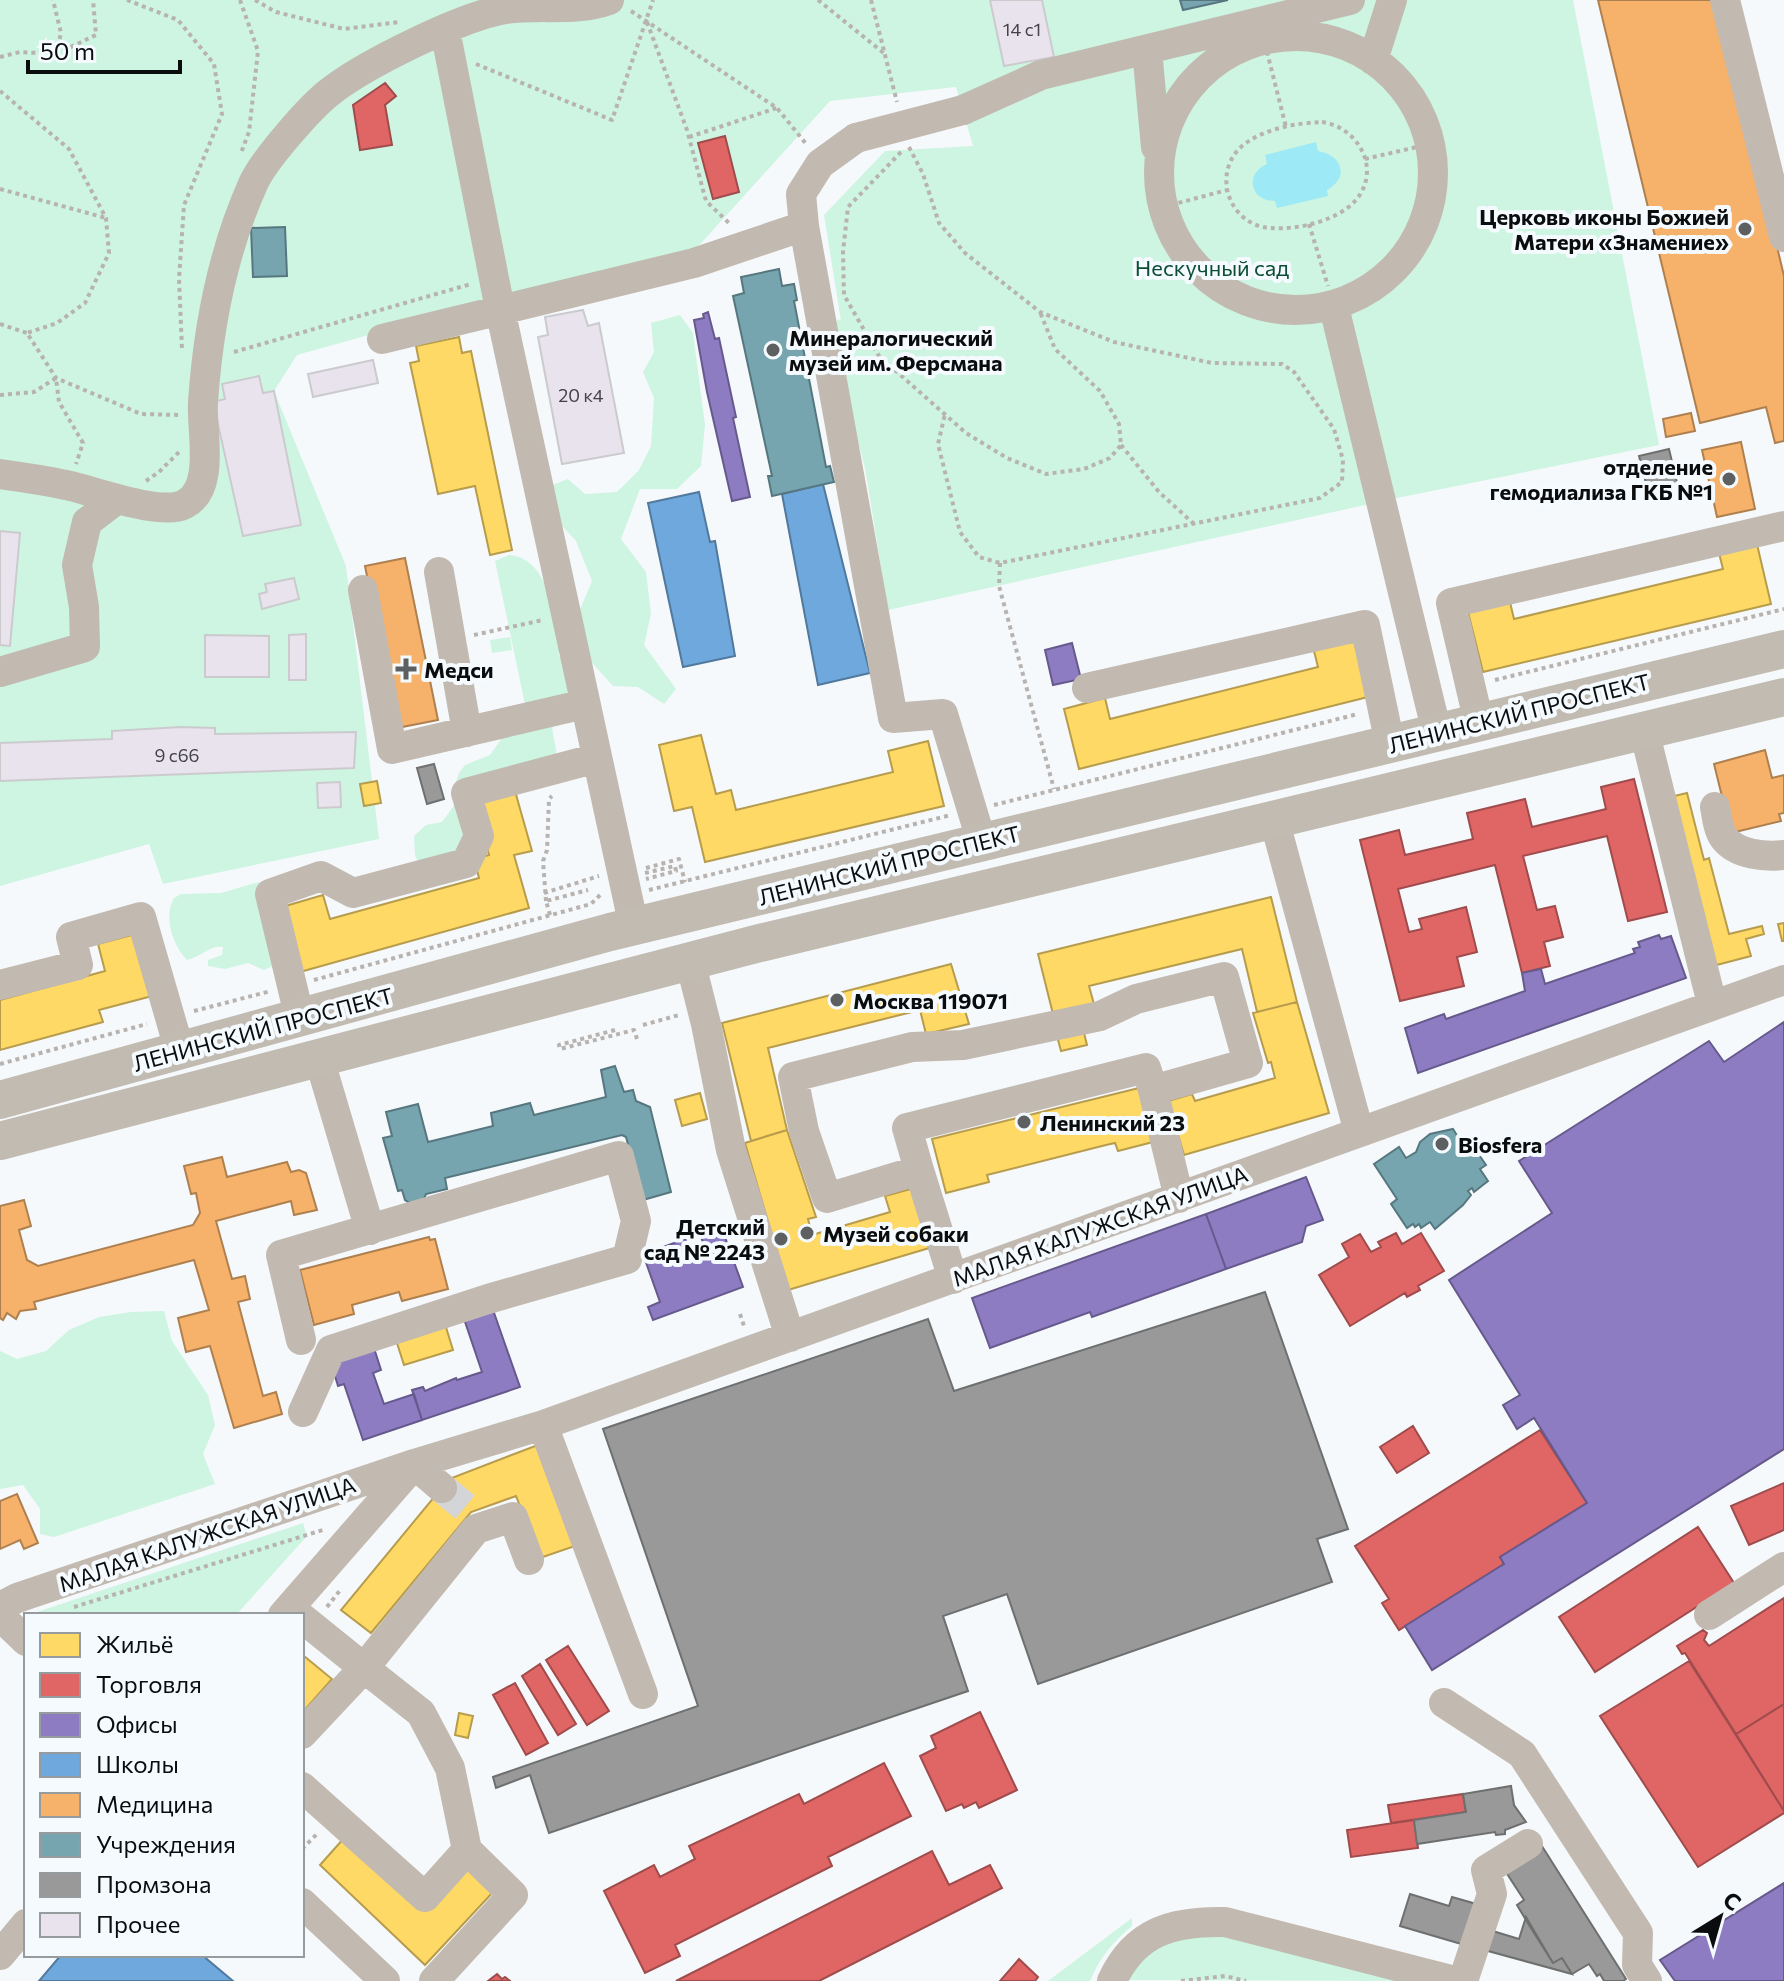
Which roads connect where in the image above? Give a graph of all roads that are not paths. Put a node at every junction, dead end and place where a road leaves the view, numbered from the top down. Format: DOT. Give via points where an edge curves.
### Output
graph roads {
  1 [pos="1350,0"];
  2 [pos="1392,0"];
  3 [pos="1725,0"];
  4 [pos="606,1"];
  5 [pos="445,30"];
  6 [pos="1147,50"];
  7 [pos="1373,60"];
  8 [pos="1774,158"];
  9 [pos="1159,173"];
  10 [pos="804,226"];
  11 [pos="1784,237"];
  12 [pos="1334,307"];
  13 [pos="500,309"];
  14 [pos="382,339"];
  15 [pos="0,474"];
  16 [pos="117,499"];
  17 [pos="1784,526"];
  18 [pos="439,572"];
  19 [pos="363,590"];
  20 [pos="1784,649"];
  21 [pos="0,672"];
  22 [pos="1087,688"];
  23 [pos="1784,697"];
  24 [pos="585,704"];
  25 [pos="1479,723"];
  26 [pos="1644,730"];
  27 [pos="467,732"];
  28 [pos="1437,733"];
  29 [pos="1390,744"];
  30 [pos="587,760"];
  31 [pos="1715,807"];
  32 [pos="1274,819"];
  33 [pos="977,826"];
  34 [pos="1784,855"];
  35 [pos="634,927"];
  36 [pos="690,961"];
  37 [pos="1784,980"];
  38 [pos="0,985"];
  39 [pos="1712,1004"];
  40 [pos="300,1019"];
  41 [pos="180,1052"];
  42 [pos="319,1058"];
  43 [pos="1153,1090"];
  44 [pos="0,1100"];
  45 [pos="1359,1132"];
  46 [pos="0,1141"];
  47 [pos="919,1170"];
  48 [pos="1179,1198"];
  49 [pos="370,1230"];
  50 [pos="953,1279"];
  51 [pos="790,1337"];
  52 [pos="301,1340"];
  53 [pos="303,1412"];
  54 [pos="543,1425"];
  55 [pos="414,1464"];
  56 [pos="442,1488"];
  57 [pos="529,1560"];
  58 [pos="1784,1567"];
  59 [pos="294,1613"];
  60 [pos="1709,1615"];
  61 [pos="304,1622"];
  62 [pos="7,1623"];
  63 [pos="364,1668"];
  64 [pos="643,1694"];
  65 [pos="1444,1703"];
  66 [pos="304,1732"];
  67 [pos="304,1789"];
  68 [pos="1528,1844"];
  69 [pos="467,1850"];
  70 [pos="304,1905"];
  71 [pos="24,1926"];
  72 [pos="0,1955"];
  73 [pos="368,1976"];
  74 [pos="434,1981"];
  75 [pos="1112,1981"];
  76 [pos="1455,1981"];
  77 [pos="1463,1981"];
  78 [pos="1647,1981"];
  1 -- 6 [label="street"];
  2 -- 7 [label="street"];
  3 -- 8 [label="street"];
  4 -- 5 [label="street" via="505,9"];
  5 -- 13 [label="street"];
  5 -- 16 [label="street" via="331,91 306,114 254,181 194,363 206,461 199,489 185,504 163,507"];
  6 -- 9 [label="street"];
  6 -- 10 [label="street, bridge" via="1041,75 963,110 856,138 820,164 801,194"];
  7 -- 9 [label="street" via="1348,47 1292,36 1264,40 1217,61 1197,78 1169,122"];
  7 -- 12 [label="street" via="1412,100 1430,144 1433,179 1427,214 1413,246 1390,273"];
  8 -- 11 [label="street"];
  9 -- 12 [label="street" via="1174,236 1213,282 1269,308"];
  10 -- 13 [label="street" via="694,263"];
  10 -- 33 [label="street" via="893,718 943,714"];
  12 -- 28 [label="street"];
  13 -- 14 [label="street"];
  13 -- 24 [label="street"];
  15 -- 16 [label="street"];
  16 -- 21 [label="street" via="87,522 77,565 85,647"];
  17 -- 25 [label="street" via="1451,603"];
  18 -- 27 [label="street"];
  19 -- 27 [label="street" via="392,749"];
  20 -- 25 [label="main road, ЛЕНИНСКИЙ ПРОСПЕКТ"];
  22 -- 29 [label="street" via="1365,625"];
  23 -- 26 [label="main road, ЛЕНИНСКИЙ ПРОСПЕКТ"];
  24 -- 27 [label="street"];
  24 -- 30 [label="street"];
  25 -- 28 [label="main road, ЛЕНИНСКИЙ ПРОСПЕКТ"];
  26 -- 32 [label="main road, ЛЕНИНСКИЙ ПРОСПЕКТ"];
  26 -- 39 [label="street"];
  28 -- 29 [label="main road, ЛЕНИНСКИЙ ПРОСПЕКТ"];
  29 -- 33 [label="main road, ЛЕНИНСКИЙ ПРОСПЕКТ"];
  30 -- 35 [label="street" via="626,880"];
  30 -- 40 [label="street" via="466,793 479,836 466,863 353,893 321,876 270,894"];
  31 -- 34 [label="street" via="1722,836 1735,848"];
  32 -- 36 [label="main road, ЛЕНИНСКИЙ ПРОСПЕКТ"];
  32 -- 45 [label="street"];
  33 -- 35 [label="main road, ЛЕНИНСКИЙ ПРОСПЕКТ"];
  35 -- 40 [label="main road, ЛЕНИНСКИЙ ПРОСПЕКТ"];
  36 -- 42 [label="main road, ЛЕНИНСКИЙ ПРОСПЕКТ"];
  36 -- 51 [label="street" via="731,1150"];
  37 -- 39 [label="street, МАЛАЯ КАЛУЖСКАЯ УЛИЦА"];
  38 -- 41 [label="street" via="78,965 71,937 141,917"];
  39 -- 45 [label="street, МАЛАЯ КАЛУЖСКАЯ УЛИЦА"];
  40 -- 41 [label="main road, ЛЕНИНСКИЙ ПРОСПЕКТ"];
  41 -- 44 [label="main road, ЛЕНИНСКИЙ ПРОСПЕКТ"];
  42 -- 46 [label="main road, ЛЕНИНСКИЙ ПРОСПЕКТ"];
  42 -- 49 [label="street"];
  43 -- 47 [label="street" via="1146,1068 907,1128"];
  43 -- 47 [label="street" via="1248,1063 1224,977 1136,999 1100,1016 963,1045 912,1047 793,1077 804,1131 827,1198"];
  43 -- 48 [label="street"];
  45 -- 48 [label="street, МАЛАЯ КАЛУЖСКАЯ УЛИЦА"];
  47 -- 50 [label="street"];
  48 -- 50 [label="street, МАЛАЯ КАЛУЖСКАЯ УЛИЦА"];
  49 -- 52 [label="street" via="281,1255"];
  49 -- 53 [label="street" via="619,1156 636,1221 627,1259 331,1350"];
  50 -- 51 [label="street, МАЛАЯ КАЛУЖСКАЯ УЛИЦА"];
  51 -- 54 [label="street, МАЛАЯ КАЛУЖСКАЯ УЛИЦА"];
  54 -- 55 [label="street, МАЛАЯ КАЛУЖСКАЯ УЛИЦА"];
  54 -- 64 [label="street"];
  55 -- 56 [label="street"];
  55 -- 59 [label="street, МАЛАЯ КАЛУЖСКАЯ УЛИЦА"];
  55 -- 62 [label="street, МАЛАЯ КАЛУЖСКАЯ УЛИЦА" via="17,1598"];
  57 -- 63 [label="street" via="513,1517 474,1521"];
  58 -- 60 [label="street"];
  61 -- 63 [label="street"];
  63 -- 66 [label="street"];
  63 -- 69 [label="street" via="421,1713 450,1768"];
  65 -- 78 [label="street" via="1522,1754 1638,1933 1637,1965"];
  67 -- 69 [label="street" via="425,1897"];
  68 -- 77 [label="street" via="1486,1870 1492,1894"];
  69 -- 74 [label="street" via="513,1895"];
  70 -- 73 [label="street"];
  71 -- 72 [label="street"];
  75 -- 76 [label="street" via="1134,1947 1155,1933 1191,1921 1225,1922"];
}
